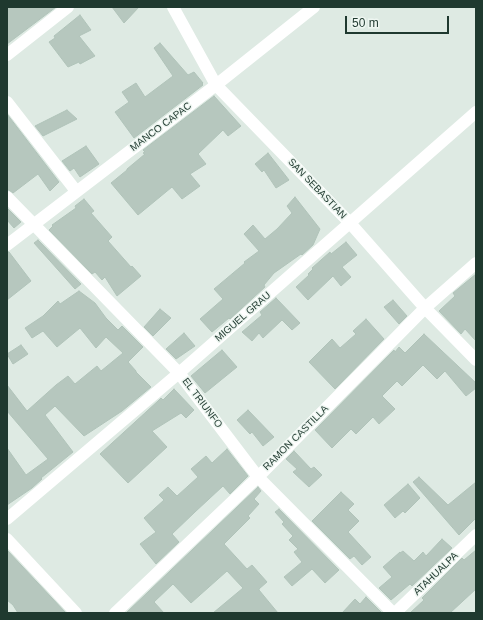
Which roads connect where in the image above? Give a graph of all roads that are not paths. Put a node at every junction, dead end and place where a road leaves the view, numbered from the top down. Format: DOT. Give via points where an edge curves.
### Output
graph roads {
  1 [pos="68,7"];
  2 [pos="173,7"];
  3 [pos="314,7"];
  4 [pos="7,55"];
  5 [pos="216,85"];
  6 [pos="7,102"];
  7 [pos="476,112"];
  8 [pos="76,191"];
  9 [pos="7,196"];
  10 [pos="350,223"];
  11 [pos="33,224"];
  12 [pos="7,244"];
  13 [pos="476,263"];
  14 [pos="426,308"];
  15 [pos="476,360"];
  16 [pos="179,373"];
  17 [pos="258,477"];
  18 [pos="7,519"];
  19 [pos="476,535"];
  20 [pos="7,539"];
  21 [pos="76,613"];
  22 [pos="115,613"];
  23 [pos="394,613"];
  1 -- 4 [label="street"];
  2 -- 5 [label="street, SAN SEBASTIAN"];
  3 -- 5 [label="street, MANCO CAPAC"];
  5 -- 8 [label="street, MANCO CAPAC"];
  5 -- 10 [label="street, SAN SEBASTIAN"];
  6 -- 8 [label="street"];
  7 -- 10 [label="street, MIGUEL GRAU"];
  8 -- 11 [label="street, MANCO CAPAC"];
  9 -- 11 [label="street, EL TRIUNFO"];
  10 -- 14 [label="street, SAN SEBASTIAN"];
  10 -- 16 [label="street, MIGUEL GRAU"];
  11 -- 12 [label="street, MANCO CAPAC"];
  11 -- 16 [label="street, EL TRIUNFO"];
  13 -- 14 [label="street, RAMON CASTILLA"];
  14 -- 15 [label="street, SAN SEBASTIAN"];
  14 -- 17 [label="street, RAMON CASTILLA"];
  16 -- 17 [label="street, EL TRIUNFO"];
  16 -- 18 [label="street, MIGUEL GRAU"];
  17 -- 22 [label="street, RAMON CASTILLA"];
  17 -- 23 [label="street, EL TRIUNFO"];
  19 -- 23 [label="street, ATAHUALPA"];
  20 -- 21 [label="street"];
}
